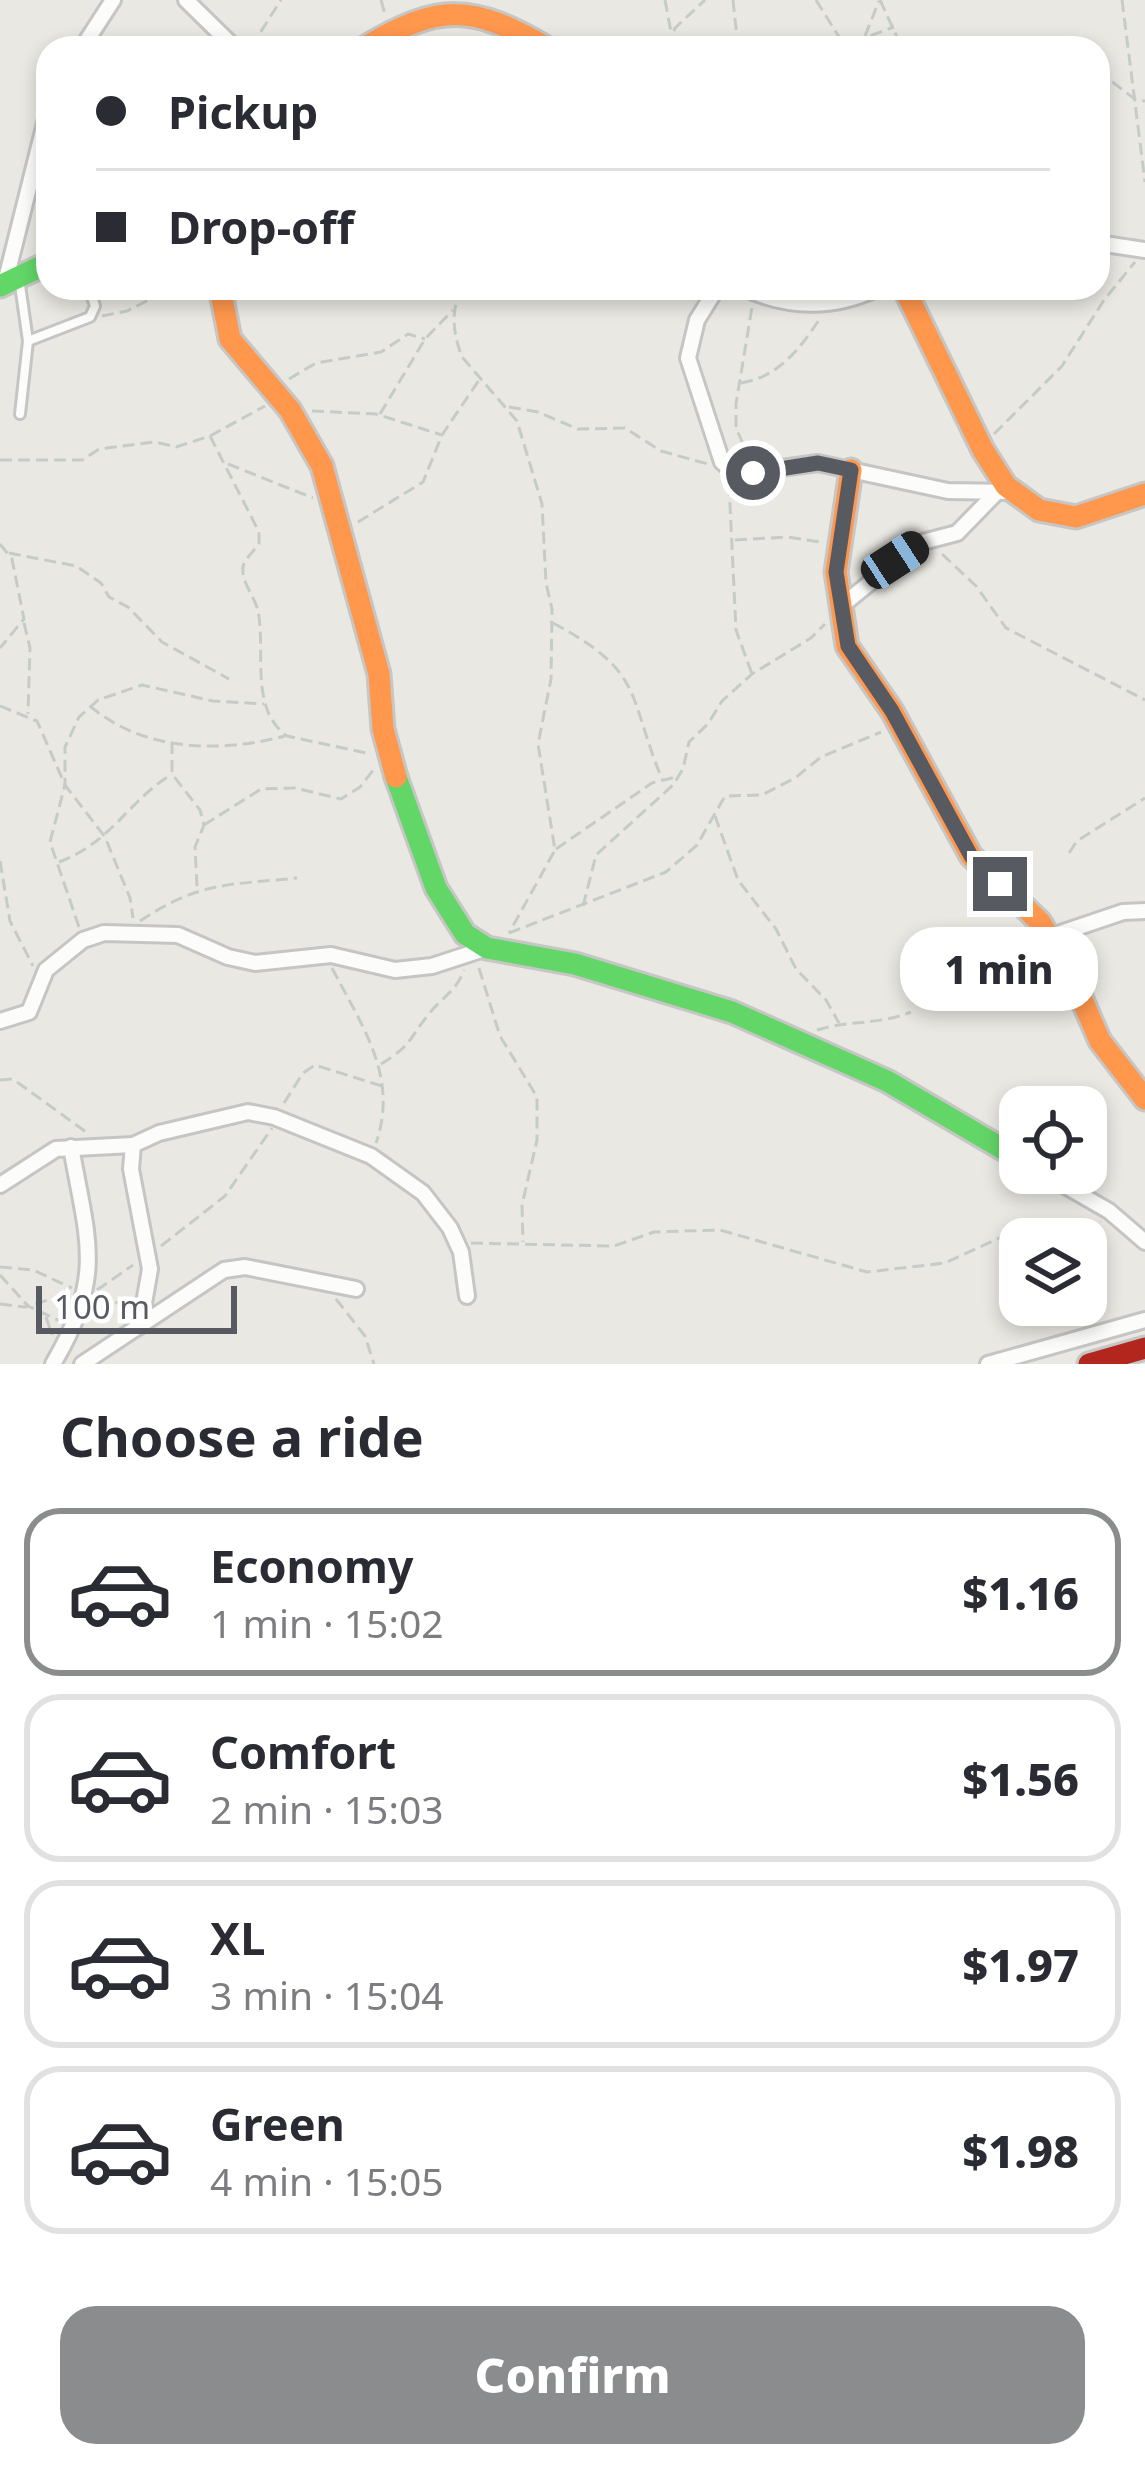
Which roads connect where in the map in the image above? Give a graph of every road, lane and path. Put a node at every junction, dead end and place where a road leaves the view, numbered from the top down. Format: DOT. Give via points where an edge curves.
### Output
graph roads {
  1 [pos="113,0"];
  2 [pos="281,0"];
  3 [pos="381,0"];
  4 [pos="665,0"];
  5 [pos="705,0"];
  6 [pos="734,0"];
  7 [pos="816,0"];
  8 [pos="880,0"];
  9 [pos="1122,0"];
  10 [pos="196,3"];
  11 [pos="391,26"];
  12 [pos="894,27"];
  13 [pos="671,34"];
  14 [pos="90,36"];
  15 [pos="225,36"];
  16 [pos="258,36"];
  17 [pos="379,36"];
  18 [pos="526,36"];
  19 [pos="737,36"];
  20 [pos="839,36"];
  21 [pos="865,36"];
  22 [pos="869,36"];
  23 [pos="897,36"];
  24 [pos="1110,80"];
  25 [pos="1136,100"];
  26 [pos="1145,100"];
  27 [pos="36,162"];
  28 [pos="1145,182"];
  29 [pos="1110,245"];
  30 [pos="1145,250"];
  31 [pos="36,268"];
  32 [pos="8,282"];
  33 [pos="1110,293"];
  34 [pos="92,300"];
  35 [pos="147,300"];
  36 [pos="222,300"];
  37 [pos="458,300"];
  38 [pos="709,300"];
  39 [pos="749,300"];
  40 [pos="800,300"];
  41 [pos="855,300"];
  42 [pos="910,300"];
  43 [pos="1104,300"];
  44 [pos="828,305"];
  45 [pos="454,310"];
  46 [pos="90,317"];
  47 [pos="425,339"];
  48 [pos="28,341"];
  49 [pos="481,378"];
  50 [pos="739,383"];
  51 [pos="281,401"];
  52 [pos="507,407"];
  53 [pos="20,414"];
  54 [pos="380,415"];
  55 [pos="442,435"];
  56 [pos="210,436"];
  57 [pos="982,450"];
  58 [pos="0,460"];
  59 [pos="225,464"];
  60 [pos="725,466"];
  61 [pos="851,470"];
  62 [pos="753,473"];
  63 [pos="1006,494"];
  64 [pos="1145,494"];
  65 [pos="332,503"];
  66 [pos="338,533"];
  67 [pos="937,538"];
  68 [pos="732,540"];
  69 [pos="0,544"];
  70 [pos="840,545"];
  71 [pos="9,553"];
  72 [pos="839,608"];
  73 [pos="552,622"];
  74 [pos="24,623"];
  75 [pos="0,648"];
  76 [pos="752,674"];
  77 [pos="229,679"];
  78 [pos="1145,700"];
  79 [pos="265,704"];
  80 [pos="0,706"];
  81 [pos="90,706"];
  82 [pos="28,716"];
  83 [pos="900,725"];
  84 [pos="287,736"];
  85 [pos="172,742"];
  86 [pos="172,775"];
  87 [pos="679,776"];
  88 [pos="662,779"];
  89 [pos="65,785"];
  90 [pos="1145,798"];
  91 [pos="714,814"];
  92 [pos="204,825"];
  93 [pos="105,837"];
  94 [pos="555,850"];
  95 [pos="1069,854"];
  96 [pos="0,861"];
  97 [pos="57,863"];
  98 [pos="297,878"];
  99 [pos="197,889"];
  100 [pos="582,908"];
  101 [pos="1145,911"];
  102 [pos="509,933"];
  103 [pos="1049,937"];
  104 [pos="83,940"];
  105 [pos="478,951"];
  106 [pos="326,956"];
  107 [pos="40,978"];
  108 [pos="911,1012"];
  109 [pos="0,1021"];
  110 [pos="839,1024"];
  111 [pos="793,1038"];
  112 [pos="380,1065"];
  113 [pos="0,1080"];
  114 [pos="385,1087"];
  115 [pos="1145,1099"];
  116 [pos="278,1118"];
  117 [pos="102,1143"];
  118 [pos="133,1145"];
  119 [pos="71,1147"];
  120 [pos="999,1147"];
  121 [pos="371,1156"];
  122 [pos="0,1185"];
  123 [pos="1078,1194"];
  124 [pos="1114,1216"];
  125 [pos="458,1242"];
  126 [pos="1145,1242"];
  127 [pos="523,1244"];
  128 [pos="147,1255"];
  129 [pos="0,1267"];
  130 [pos="0,1276"];
  131 [pos="329,1282"];
  132 [pos="356,1289"];
  133 [pos="90,1292"];
  134 [pos="466,1296"];
  135 [pos="0,1304"];
  136 [pos="28,1306"];
  137 [pos="142,1319"];
  138 [pos="1145,1320"];
  139 [pos="75,1326"];
  140 [pos="1145,1348"];
  141 [pos="52,1364"];
  142 [pos="82,1364"];
  143 [pos="374,1364"];
  144 [pos="988,1364"];
  145 [pos="1089,1364"];
  1 -- 14 [label="street"];
  2 -- 16 [label="path"];
  3 -- 11 [label="path"];
  4 -- 13 [label="path"];
  5 -- 13 [label="path"];
  6 -- 19 [label="path"];
  7 -- 20 [label="path"];
  8 -- 12 [label="path"];
  8 -- 21 [label="path"];
  9 -- 25 [label="path"];
  10 -- 15 [label="street"];
  11 -- 17 [label="main road"];
  11 -- 18 [label="main road" via="450,3 482,10"];
  12 -- 22 [label="path"];
  12 -- 23 [label="path"];
  24 -- 25 [label="path"];
  25 -- 26 [label="path"];
  25 -- 28 [label="path"];
  27 -- 32 [label="street"];
  29 -- 30 [label="street"];
  30 -- 33 [label="path"];
  31 -- 32 [label="main road"];
  32 -- 48 [label="lane"];
  34 -- 46 [label="lane"];
  35 -- 46 [label="path"];
  36 -- 51 [label="main road" via="230,339"];
  37 -- 45 [label="path"];
  38 -- 60 [label="street" via="688,358"];
  39 -- 50 [label="path"];
  40 -- 44 [label="street"];
  41 -- 44 [label="street"];
  42 -- 57 [label="main road"];
  43 -- 57 [label="path" via="1062,366"];
  44 -- 50 [label="path" via="793,356"];
  45 -- 47 [label="path"];
  45 -- 49 [label="path" via="457,344"];
  46 -- 48 [label="lane"];
  47 -- 51 [label="path" via="408,334 381,352 316,363"];
  47 -- 54 [label="path"];
  48 -- 53 [label="lane"];
  49 -- 52 [label="path"];
  49 -- 55 [label="path"];
  50 -- 62 [label="path" via="736,428"];
  51 -- 54 [label="path"];
  51 -- 56 [label="path"];
  51 -- 65 [label="main road" via="322,466"];
  52 -- 60 [label="path" via="578,429 625,428 661,451"];
  52 -- 73 [label="path" via="542,504"];
  54 -- 55 [label="path"];
  55 -- 66 [label="path" via="423,482"];
  56 -- 58 [label="path" via="176,448 155,442 99,449 82,460"];
  56 -- 59 [label="path"];
  57 -- 63 [label="main road"];
  59 -- 65 [label="path"];
  59 -- 79 [label="path" via="259,532 242,572 259,614"];
  60 -- 62 [label="street"];
  60 -- 68 [label="path"];
  61 -- 62 [label="street" via="818,463"];
  61 -- 63 [label="street"];
  61 -- 70 [label="main road"];
  63 -- 64 [label="main road" via="1076,518"];
  63 -- 67 [label="street" via="950,538"];
  65 -- 66 [label="main road"];
  66 -- 105 [label="main road" via="414,837 452,918"];
  67 -- 72 [label="street" via="895,560"];
  67 -- 78 [label="path" via="947,564 976,586 1006,628"];
  68 -- 70 [label="path"];
  68 -- 76 [label="path" via="736,630"];
  69 -- 71 [label="path"];
  70 -- 72 [label="main road"];
  71 -- 74 [label="path"];
  71 -- 77 [label="path" via="66,561 89,573 162,642"];
  72 -- 76 [label="path" via="811,638"];
  72 -- 83 [label="main road" via="848,646"];
  73 -- 88 [label="path" via="600,649 630,683"];
  73 -- 94 [label="path" via="538,744"];
  74 -- 75 [label="path"];
  74 -- 82 [label="path"];
  76 -- 87 [label="path" via="689,742"];
  79 -- 81 [label="path" via="142,685"];
  79 -- 84 [label="path"];
  80 -- 82 [label="path"];
  81 -- 85 [label="path" via="116,727"];
  81 -- 89 [label="path" via="65,747"];
  82 -- 89 [label="path"];
  83 -- 91 [label="path" via="821,757 762,795 725,796"];
  83 -- 103 [label="main road" via="971,856"];
  84 -- 85 [label="path" via="236,745"];
  84 -- 92 [label="path" via="383,757 346,797 261,789"];
  85 -- 86 [label="path"];
  86 -- 92 [label="path"];
  86 -- 93 [label="path"];
  87 -- 88 [label="path"];
  87 -- 100 [label="path" via="596,855"];
  88 -- 94 [label="path"];
  89 -- 93 [label="path"];
  89 -- 97 [label="path" via="50,842"];
  90 -- 95 [label="path"];
  91 -- 100 [label="path" via="682,861"];
  91 -- 110 [label="path" via="738,880"];
  92 -- 99 [label="path" via="195,847"];
  93 -- 97 [label="path"];
  93 -- 99 [label="path" via="134,926"];
  94 -- 102 [label="path"];
  96 -- 107 [label="path" via="10,921"];
  97 -- 104 [label="path"];
  98 -- 99 [label="path"];
  100 -- 102 [label="path"];
  101 -- 103 [label="street"];
  102 -- 105 [label="path"];
  103 -- 115 [label="main road" via="1100,1041"];
  104 -- 106 [label="street" via="166,933 255,963"];
  104 -- 107 [label="street"];
  105 -- 106 [label="street" via="395,970"];
  105 -- 111 [label="main road" via="563,961"];
  105 -- 112 [label="path" via="416,1039"];
  105 -- 127 [label="path" via="500,1036 537,1097"];
  106 -- 112 [label="path"];
  107 -- 109 [label="street" via="33,1007"];
  108 -- 110 [label="path"];
  110 -- 111 [label="path"];
  111 -- 120 [label="main road"];
  112 -- 114 [label="path"];
  113 -- 117 [label="path" via="13,1079"];
  114 -- 116 [label="path" via="315,1065"];
  114 -- 121 [label="path"];
  116 -- 118 [label="street" via="248,1112"];
  116 -- 121 [label="street"];
  116 -- 128 [label="path" via="225,1196"];
  117 -- 118 [label="street"];
  117 -- 119 [label="street"];
  118 -- 128 [label="street"];
  119 -- 122 [label="street" via="47,1153"];
  119 -- 133 [label="street"];
  121 -- 125 [label="street" via="423,1192"];
  123 -- 124 [label="street"];
  124 -- 126 [label="street"];
  124 -- 127 [label="path" via="1061,1233 1021,1228 945,1263 867,1272 719,1230 654,1232 614,1246"];
  125 -- 127 [label="path"];
  125 -- 134 [label="street"];
  128 -- 133 [label="path"];
  128 -- 137 [label="street"];
  129 -- 136 [label="path" via="33,1270 79,1290"];
  130 -- 136 [label="path"];
  131 -- 132 [label="street"];
  131 -- 137 [label="street" via="234,1267"];
  131 -- 143 [label="path"];
  133 -- 137 [label="path"];
  133 -- 139 [label="street"];
  135 -- 136 [label="path"];
  136 -- 139 [label="path"];
  137 -- 142 [label="street"];
  138 -- 144 [label="street"];
  139 -- 141 [label="street"];
  140 -- 145 [label="main road"];
}
